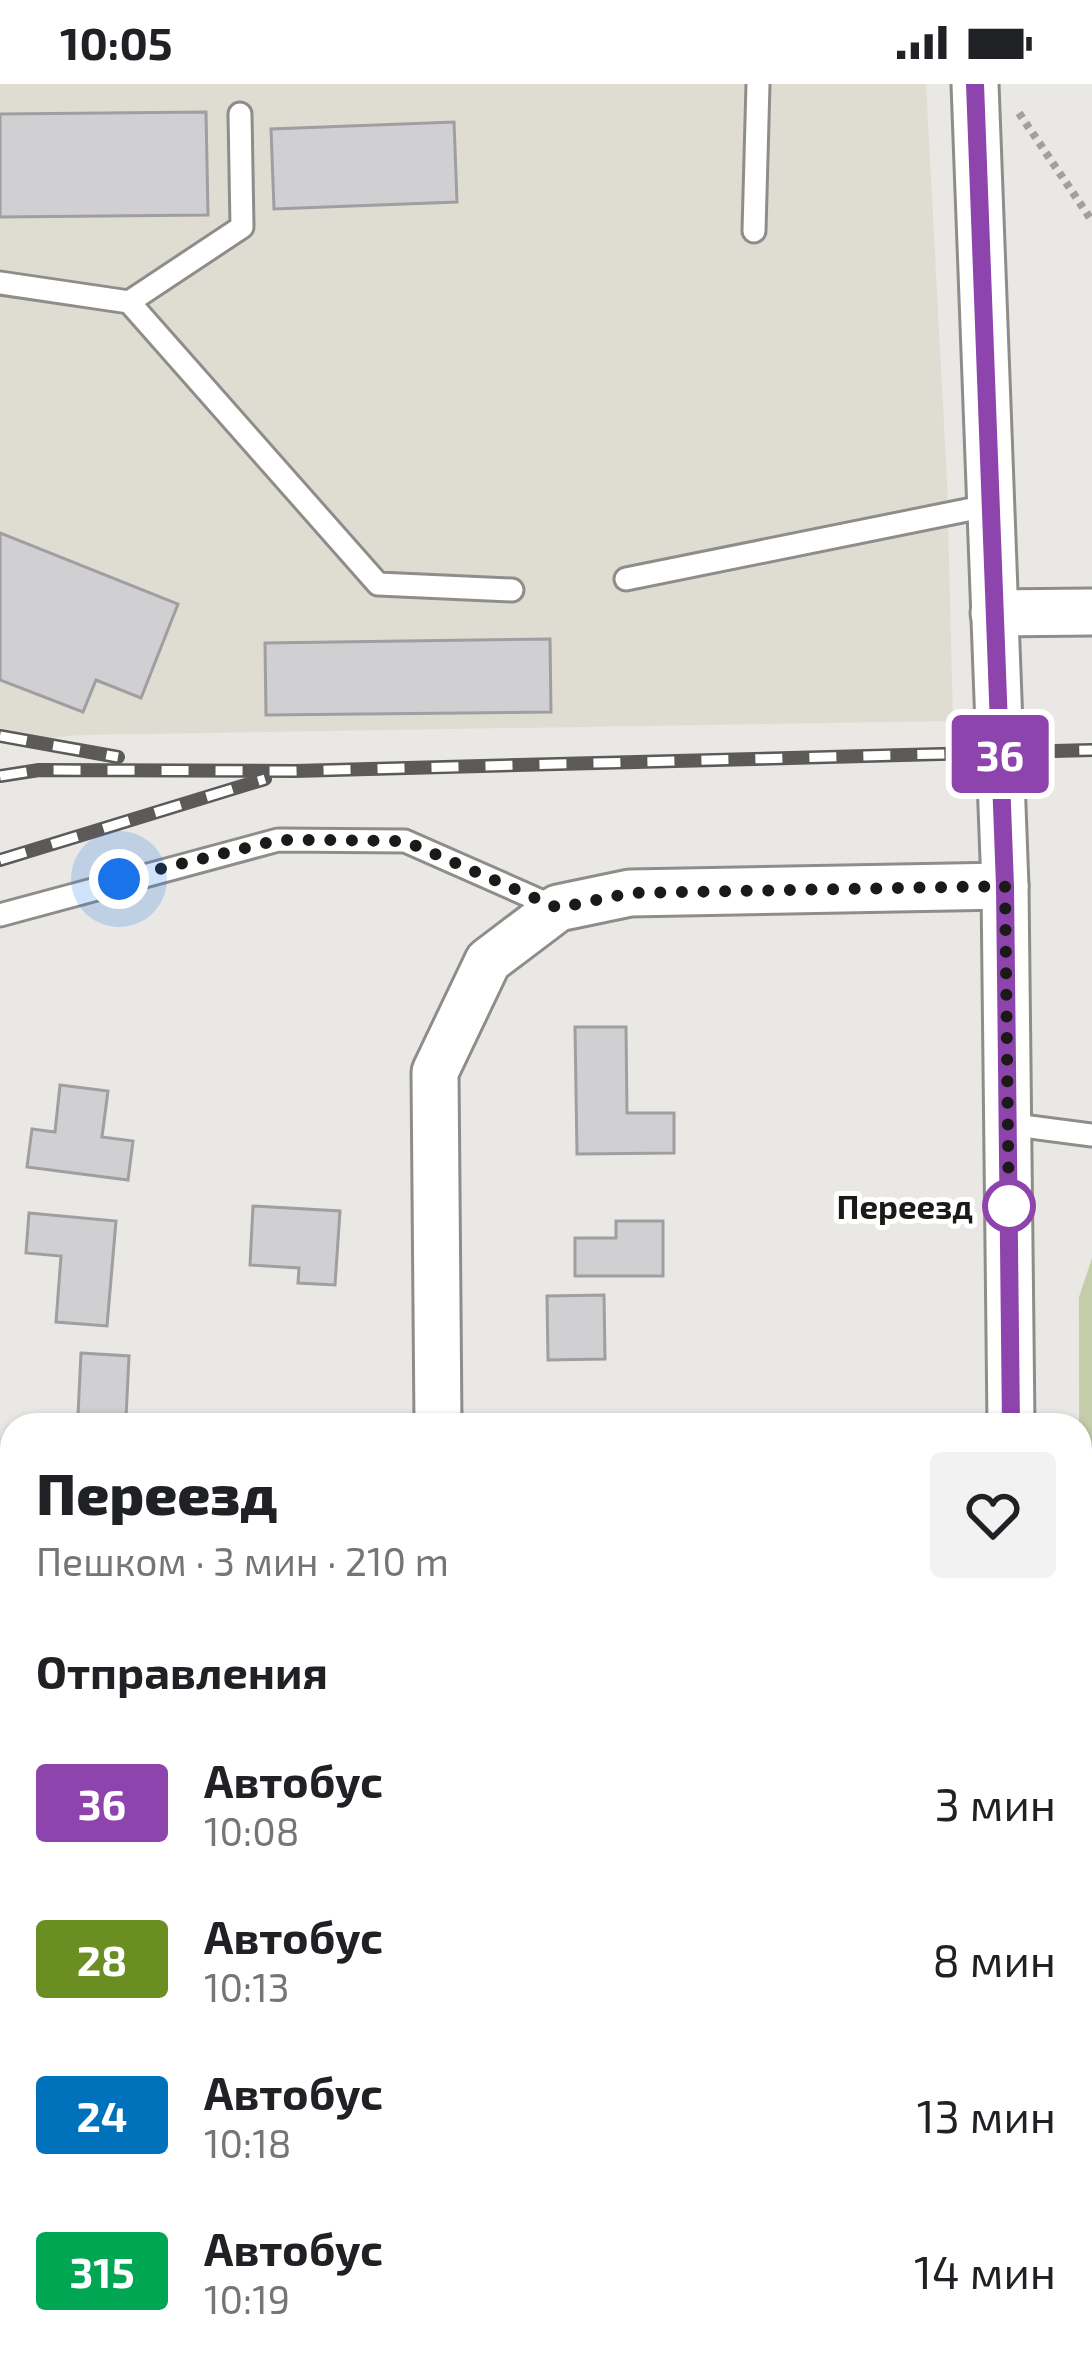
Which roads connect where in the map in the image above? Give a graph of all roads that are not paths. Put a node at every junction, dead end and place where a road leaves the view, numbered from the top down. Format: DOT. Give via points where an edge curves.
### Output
graph roads {
  1 [pos="758,84"];
  2 [pos="975,84"];
  3 [pos="240,114"];
  4 [pos="754,231"];
  5 [pos="0,283"];
  6 [pos="129,302"];
  7 [pos="992,505"];
  8 [pos="626,579"];
  9 [pos="512,590"];
  10 [pos="1092,612"];
  11 [pos="994,613"];
  12 [pos="1005,886"];
  13 [pos="558,908"];
  14 [pos="0,915"];
  15 [pos="1007,1124"];
  16 [pos="1092,1135"];
  17 [pos="438,1413"];
  18 [pos="1011,1413"];
  1 -- 4 [label="lane"];
  2 -- 7 [label="street"];
  3 -- 6 [label="lane" via="242,227"];
  5 -- 6 [label="lane"];
  6 -- 9 [label="lane" via="378,584"];
  7 -- 8 [label="lane"];
  7 -- 11 [label="street"];
  10 -- 11 [label="street"];
  11 -- 12 [label="street"];
  12 -- 13 [label="street" via="630,893"];
  12 -- 15 [label="street"];
  13 -- 14 [label="lane" via="405,841 278,840"];
  13 -- 17 [label="street" via="488,961 435,1072"];
  15 -- 16 [label="lane"];
  15 -- 18 [label="street"];
}
